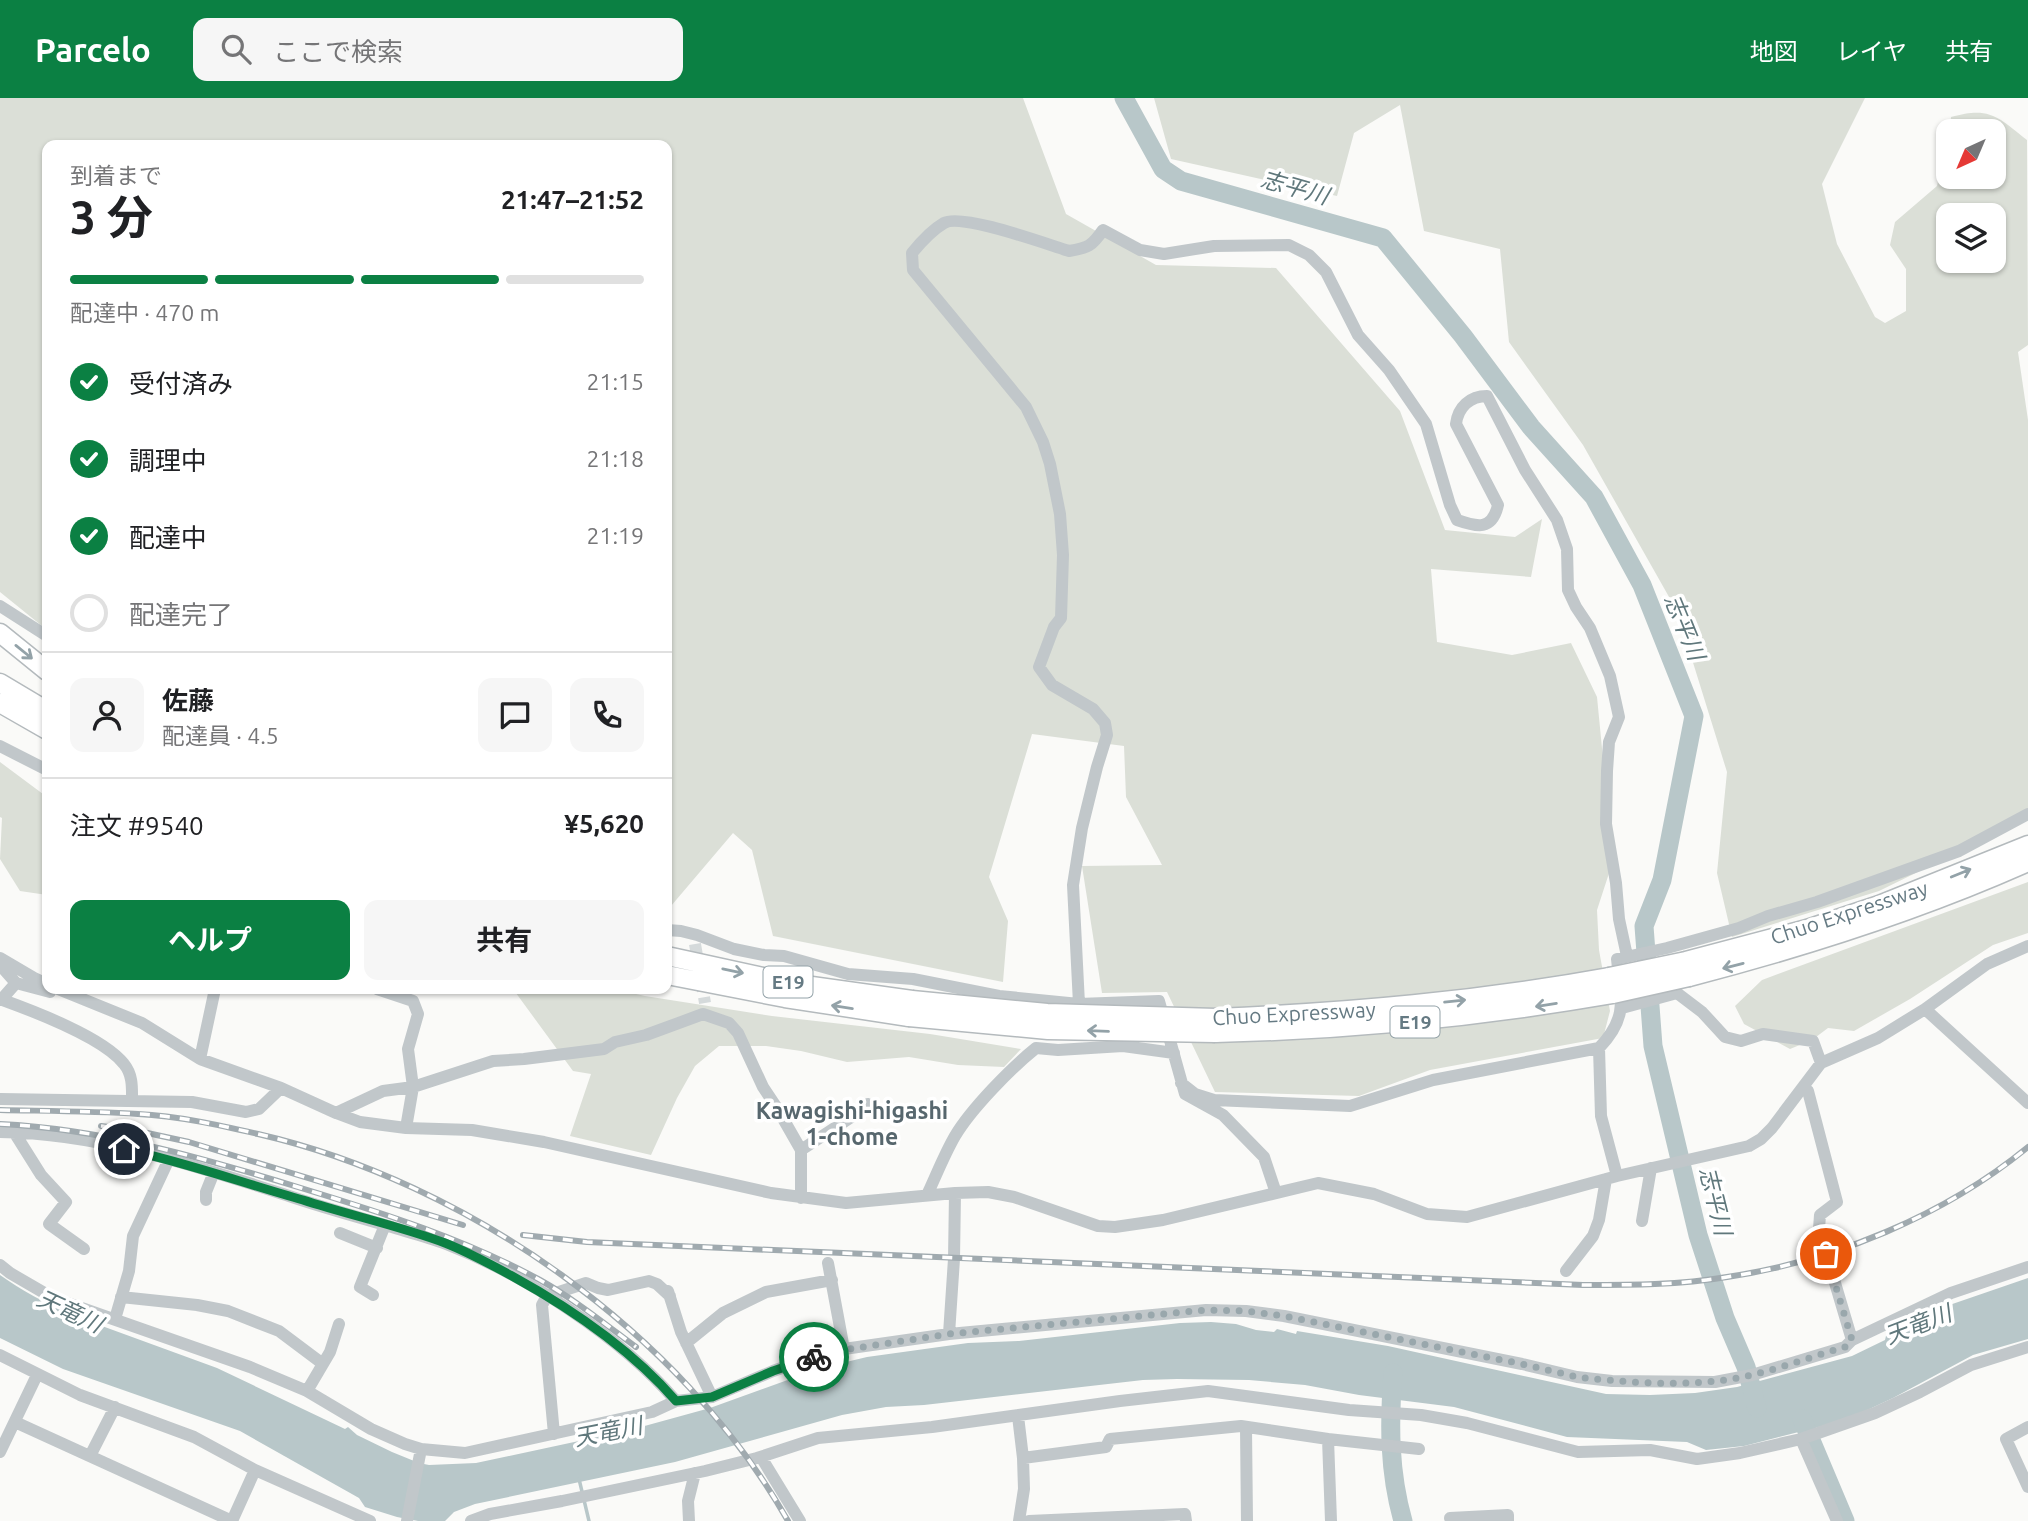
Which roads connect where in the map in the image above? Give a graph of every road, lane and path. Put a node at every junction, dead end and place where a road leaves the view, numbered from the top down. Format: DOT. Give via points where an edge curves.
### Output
graph roads {
  1 [pos="0,606"];
  2 [pos="0,632"];
  3 [pos="42,633"];
  4 [pos="42,667"];
  5 [pos="0,683"];
  6 [pos="0,703"];
  7 [pos="42,708"];
  8 [pos="0,716"];
  9 [pos="42,727"];
  10 [pos="42,738"];
  11 [pos="0,746"];
  12 [pos="42,767"];
  13 [pos="2028,814"];
  14 [pos="2028,845"];
  15 [pos="2028,862"];
  16 [pos="672,930"];
  17 [pos="2028,946"];
  18 [pos="1667,948"];
  19 [pos="1627,956"];
  20 [pos="672,957"];
  21 [pos="0,958"];
  22 [pos="0,965"];
  23 [pos="1688,969"];
  24 [pos="672,976"];
  25 [pos="42,982"];
  26 [pos="672,982"];
  27 [pos="16,983"];
  28 [pos="42,990"];
  29 [pos="1615,993"];
  30 [pos="1677,993"];
  31 [pos="85,994"];
  32 [pos="214,994"];
  33 [pos="392,994"];
  34 [pos="785,998"];
  35 [pos="1,1000"];
  36 [pos="1079,1004"];
  37 [pos="910,1009"];
  38 [pos="1925,1009"];
  39 [pos="1599,1048"];
  40 [pos="1174,1054"];
  41 [pos="200,1059"];
  42 [pos="1821,1063"];
  43 [pos="1181,1083"];
  44 [pos="413,1087"];
  45 [pos="281,1088"];
  46 [pos="1803,1088"];
  47 [pos="0,1099"];
  48 [pos="132,1100"];
  49 [pos="2028,1103"];
  50 [pos="868,1104"];
  51 [pos="336,1114"];
  52 [pos="406,1128"];
  53 [pos="0,1132"];
  54 [pos="14,1132"];
  55 [pos="801,1150"];
  56 [pos="169,1159"];
  57 [pos="1651,1168"];
  58 [pos="214,1172"];
  59 [pos="1612,1178"];
  60 [pos="955,1193"];
  61 [pos="1276,1193"];
  62 [pos="927,1195"];
  63 [pos="801,1198"];
  64 [pos="206,1200"];
  65 [pos="1642,1221"];
  66 [pos="385,1225"];
  67 [pos="340,1233"];
  68 [pos="377,1248"];
  69 [pos="84,1249"];
  70 [pos="828,1263"];
  71 [pos="0,1265"];
  72 [pos="2028,1267"];
  73 [pos="1566,1271"];
  74 [pos="832,1280"];
  75 [pos="373,1295"];
  76 [pos="547,1296"];
  77 [pos="121,1297"];
  78 [pos="115,1319"];
  79 [pos="340,1324"];
  80 [pos="949,1334"];
  81 [pos="1852,1340"];
  82 [pos="687,1343"];
  83 [pos="2028,1347"];
  84 [pos="844,1349"];
  85 [pos="0,1355"];
  86 [pos="323,1364"];
  87 [pos="37,1375"];
  88 [pos="307,1391"];
  89 [pos="712,1397"];
  90 [pos="676,1401"];
  91 [pos="115,1408"];
  92 [pos="1018,1416"];
  93 [pos="15,1422"];
  94 [pos="2028,1427"];
  95 [pos="1246,1428"];
  96 [pos="554,1434"];
  97 [pos="1328,1439"];
  98 [pos="1801,1439"];
  99 [pos="1419,1449"];
  100 [pos="0,1452"];
  101 [pos="420,1453"];
  102 [pos="90,1456"];
  103 [pos="761,1457"];
  104 [pos="1023,1458"];
  105 [pos="255,1470"];
  106 [pos="695,1473"];
  107 [pos="2028,1487"];
  108 [pos="342,1516"];
  109 [pos="1450,1518"];
  110 [pos="232,1521"];
  111 [pos="370,1521"];
  112 [pos="407,1521"];
  113 [pos="471,1521"];
  114 [pos="689,1521"];
  115 [pos="800,1521"];
  116 [pos="1018,1521"];
  117 [pos="1029,1521"];
  118 [pos="1186,1521"];
  119 [pos="1247,1521"];
  120 [pos="1331,1521"];
  121 [pos="1508,1521"];
  122 [pos="1837,1521"];
  1 -- 3 [label="street"];
  2 -- 4 [label="highway, one-way"];
  5 -- 7 [label="highway"];
  6 -- 9 [label="highway"];
  8 -- 10 [label="highway"];
  11 -- 12 [label="street"];
  13 -- 18 [label="street" via="1959,850 1739,928"];
  23 -- 14 [label="highway, Chuo Expressway / E19, one-way" via="1879,905"];
  15 -- 23 [label="highway, Chuo Expressway / E19, one-way" via="1938,900 1811,944"];
  16 -- 36 [label="street" via="848,974"];
  17 -- 38 [label="street" via="1987,964"];
  18 -- 19 [label="street"];
  18 -- 30 [label="street"];
  19 -- 29 [label="street" via="1617,959"];
  19 -- 36 [label="street" via="1606,824 1609,742 1619,717 1610,676 1568,590 1567,549 1557,520 1487,396 1467,401 1456,424 1498,505 1487,524 1474,526 1457,520 1426,424 1358,335 1326,272 1309,255 1289,245 1213,246 1164,254 1140,250 1103,230 1086,248 1069,251 968,221 946,222 912,253 914,270 1026,407 1050,464 1060,514 1062,618 1039,667 1052,685 1093,709 1105,723 1107,735 1082,828 1073,885"];
  20 -- 37 [label="highway, Chuo Expressway / E19, one-way"];
  21 -- 25 [label="street"];
  22 -- 27 [label="street"];
  23 -- 29 [label="highway, Chuo Expressway / E19, bridge"];
  24 -- 34 [label="highway, Chuo Expressway / E19"];
  26 -- 34 [label="highway"];
  27 -- 28 [label="street"];
  27 -- 35 [label="street"];
  29 -- 30 [label="street"];
  29 -- 37 [label="highway, Chuo Expressway / E19, bridge" via="1536,990 1215,1026 1048,1030"];
  29 -- 39 [label="street" via="1619,1021"];
  30 -- 42 [label="street" via="1725,1037 1741,1041 1763,1034 1813,1041"];
  31 -- 41 [label="street"];
  32 -- 41 [label="street"];
  33 -- 44 [label="street" via="413,1001 418,1014 408,1049"];
  37 -- 34 [label="highway, Chuo Expressway / E19, one-way"];
  35 -- 48 [label="street" via="100,1043 126,1066"];
  36 -- 40 [label="street" via="1159,1001"];
  38 -- 42 [label="street" via="1878,1038"];
  38 -- 49 [label="street"];
  39 -- 43 [label="street" via="1433,1080 1350,1105 1214,1100"];
  39 -- 59 [label="street" via="1601,1116"];
  40 -- 43 [label="street"];
  40 -- 62 [label="street" via="1123,1046 1036,1048 965,1121"];
  41 -- 45 [label="street"];
  42 -- 46 [label="street"];
  43 -- 61 [label="street" via="1185,1094 1223,1115 1264,1157"];
  44 -- 51 [label="street" via="383,1091"];
  44 -- 52 [label="street"];
  44 -- 55 [label="street" via="493,1060 604,1049 704,1008 738,1033 762,1087"];
  45 -- 48 [label="street" via="259,1109 246,1112 192,1102"];
  45 -- 51 [label="street"];
  46 -- 57 [label="street" via="1772,1128 1749,1146"];
  46 -- 81 [label="street" via="1808,1091 1837,1202 1820,1215 1819,1229"];
  47 -- 48 [label="street"];
  50 -- 55 [label="street"];
  51 -- 52 [label="street"];
  52 -- 63 [label="street" via="472,1130 544,1142"];
  53 -- 54 [label="street"];
  54 -- 56 [label="street" via="78,1139"];
  54 -- 69 [label="street" via="41,1175 66,1202 49,1224"];
  55 -- 63 [label="street"];
  56 -- 58 [label="street"];
  56 -- 77 [label="street" via="134,1236"];
  57 -- 59 [label="street"];
  57 -- 65 [label="street"];
  58 -- 64 [label="street"];
  58 -- 66 [label="street"];
  59 -- 61 [label="street" via="1467,1217 1427,1214 1374,1194 1318,1183"];
  59 -- 73 [label="street" via="1593,1236"];
  60 -- 61 [label="street" via="1014,1197 1098,1226 1115,1227"];
  60 -- 62 [label="street"];
  60 -- 80 [label="street"];
  62 -- 63 [label="street" via="846,1203"];
  66 -- 68 [label="street"];
  66 -- 76 [label="street" via="446,1243"];
  67 -- 68 [label="street"];
  68 -- 75 [label="street" via="360,1287"];
  70 -- 74 [label="street"];
  71 -- 78 [label="street" via="53,1298"];
  72 -- 81 [label="street" via="1951,1293"];
  74 -- 82 [label="street" via="766,1292 723,1313"];
  74 -- 84 [label="street"];
  76 -- 82 [label="street" via="586,1283 608,1290 649,1281 669,1293"];
  76 -- 90 [label="street" via="593,1326"];
  76 -- 96 [label="street" via="542,1305"];
  77 -- 78 [label="street"];
  77 -- 86 [label="street" via="228,1311 279,1331"];
  78 -- 88 [label="street"];
  79 -- 86 [label="street"];
  80 -- 81 [label="street" via="1206,1310 1246,1311 1577,1377 1663,1382 1715,1382 1747,1376 1845,1347"];
  80 -- 84 [label="street"];
  82 -- 89 [label="street"];
  83 -- 98 [label="street" via="1970,1365 1875,1413"];
  84 -- 89 [label="street" via="773,1371"];
  85 -- 87 [label="street"];
  86 -- 88 [label="street"];
  87 -- 91 [label="street"];
  87 -- 93 [label="street"];
  88 -- 101 [label="street"];
  89 -- 90 [label="street"];
  90 -- 96 [label="street" via="652,1412"];
  91 -- 102 [label="street"];
  91 -- 105 [label="street" via="194,1437"];
  92 -- 98 [label="street" via="1208,1391 1433,1417 1578,1452 1650,1450 1697,1459"];
  92 -- 103 [label="street" via="818,1438"];
  92 -- 104 [label="street"];
  93 -- 100 [label="street"];
  93 -- 102 [label="street"];
  94 -- 107 [label="street" via="2006,1438"];
  95 -- 97 [label="street"];
  95 -- 104 [label="street" via="1110,1439 1106,1447"];
  95 -- 119 [label="street"];
  96 -- 101 [label="street" via="465,1453"];
  97 -- 99 [label="street"];
  97 -- 120 [label="street"];
  98 -- 122 [label="street"];
  101 -- 112 [label="street"];
  102 -- 110 [label="street"];
  103 -- 106 [label="street"];
  103 -- 115 [label="street"];
  104 -- 116 [label="street"];
  105 -- 108 [label="street"];
  105 -- 110 [label="street"];
  106 -- 113 [label="street"];
  106 -- 114 [label="street"];
  108 -- 111 [label="street"];
  109 -- 121 [label="street" via="1508,1515"];
  117 -- 118 [label="street" via="1185,1514"];
}
